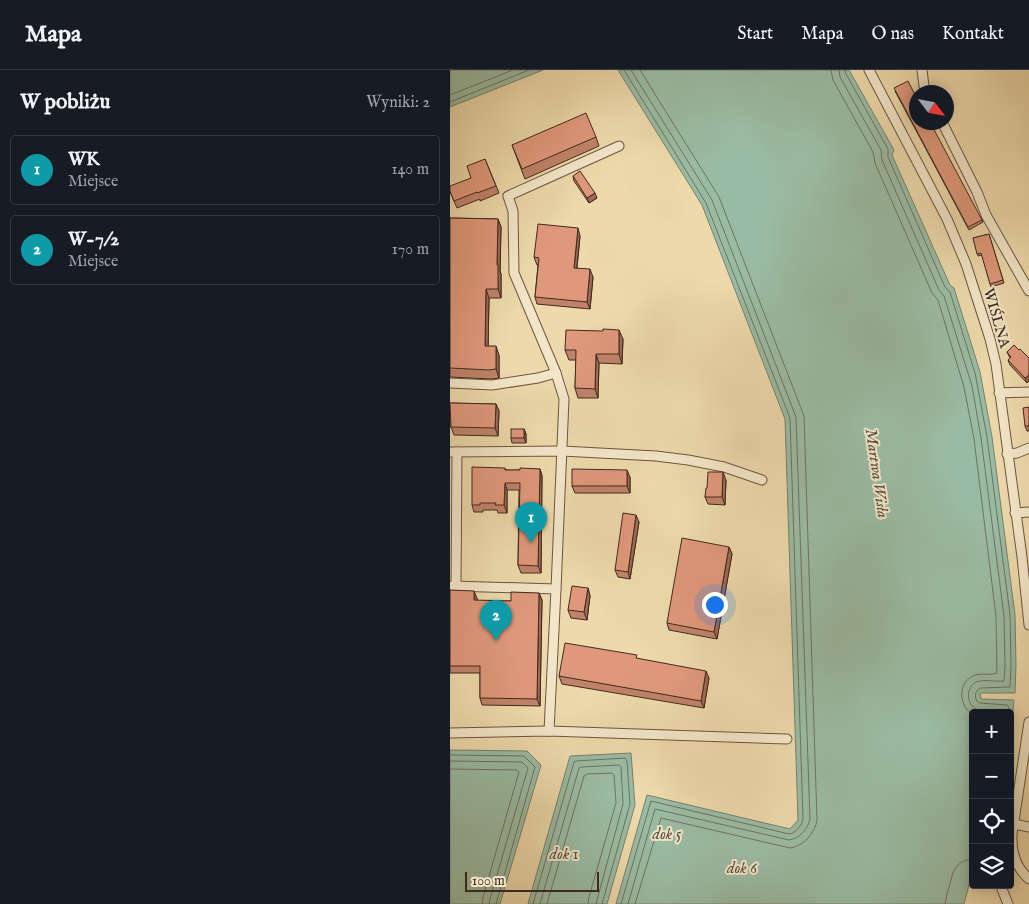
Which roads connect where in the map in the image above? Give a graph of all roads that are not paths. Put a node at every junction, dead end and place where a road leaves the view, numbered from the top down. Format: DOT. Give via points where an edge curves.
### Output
graph roads {
  1 [pos="869,70"];
  2 [pos="922,70"];
  3 [pos="924,85"];
  4 [pos="946,130"];
  5 [pos="620,146"];
  6 [pos="1029,291"];
  7 [pos="556,373"];
  8 [pos="450,383"];
  9 [pos="1029,392"];
  10 [pos="999,393"];
  11 [pos="1029,448"];
  12 [pos="562,451"];
  13 [pos="454,452"];
  14 [pos="1007,454"];
  15 [pos="762,480"];
  16 [pos="1029,512"];
  17 [pos="1015,513"];
  18 [pos="1027,580"];
  19 [pos="453,586"];
  20 [pos="556,589"];
  21 [pos="1029,625"];
  22 [pos="1029,722"];
  23 [pos="549,731"];
  24 [pos="450,733"];
  25 [pos="786,739"];
  26 [pos="1025,770"];
  27 [pos="1014,824"];
  28 [pos="1029,827"];
  29 [pos="1012,844"];
  30 [pos="1019,868"];
  31 [pos="1014,871"];
  32 [pos="1029,878"];
  33 [pos="1002,889"];
  34 [pos="1008,904"];
  1 -- 10 [label="street, WIŚLNA" via="947,219 966,264 990,339"];
  2 -- 3 [label="street"];
  4 -- 6 [label="street" via="986,215"];
  5 -- 7 [label="street" via="508,196 513,211 514,273"];
  7 -- 8 [label="street" via="492,385"];
  7 -- 12 [label="street" via="564,399"];
  9 -- 10 [label="street"];
  10 -- 14 [label="street, WIŚLNA"];
  11 -- 14 [label="street"];
  12 -- 13 [label="street"];
  12 -- 15 [label="street" via="688,460"];
  12 -- 20 [label="street"];
  13 -- 19 [label="street"];
  14 -- 17 [label="street, WIŚLNA"];
  16 -- 17 [label="street"];
  17 -- 18 [label="street, WIŚLNA"];
  18 -- 21 [label="street, WIŚLNA"];
  19 -- 20 [label="street"];
  20 -- 23 [label="street"];
  22 -- 26 [label="street"];
  23 -- 24 [label="street"];
  23 -- 25 [label="street"];
  26 -- 27 [label="street"];
  27 -- 28 [label="street"];
  29 -- 30 [label="street"];
  30 -- 31 [label="street"];
  30 -- 32 [label="street"];
  33 -- 34 [label="street"];
}
